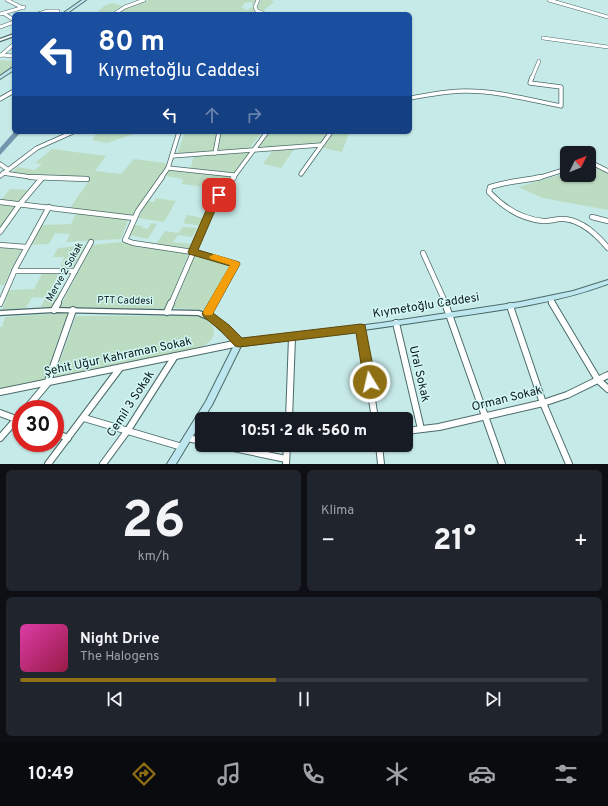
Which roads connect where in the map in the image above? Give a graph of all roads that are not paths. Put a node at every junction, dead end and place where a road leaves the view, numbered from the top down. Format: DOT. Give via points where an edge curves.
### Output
graph roads {
  1 [pos="7,0"];
  2 [pos="84,0"];
  3 [pos="144,0"];
  4 [pos="258,0"];
  5 [pos="550,0"];
  6 [pos="48,12"];
  7 [pos="58,12"];
  8 [pos="67,12"];
  9 [pos="117,12"];
  10 [pos="260,12"];
  11 [pos="0,13"];
  12 [pos="4,14"];
  13 [pos="608,16"];
  14 [pos="12,20"];
  15 [pos="12,22"];
  16 [pos="0,27"];
  17 [pos="12,36"];
  18 [pos="543,38"];
  19 [pos="0,40"];
  20 [pos="12,46"];
  21 [pos="608,47"];
  22 [pos="0,55"];
  23 [pos="12,56"];
  24 [pos="539,61"];
  25 [pos="12,69"];
  26 [pos="12,72"];
  27 [pos="1,77"];
  28 [pos="0,81"];
  29 [pos="12,92"];
  30 [pos="412,98"];
  31 [pos="0,99"];
  32 [pos="68,134"];
  33 [pos="178,134"];
  34 [pos="219,134"];
  35 [pos="266,134"];
  36 [pos="329,134"];
  37 [pos="321,145"];
  38 [pos="254,150"];
  39 [pos="215,153"];
  40 [pos="172,156"];
  41 [pos="0,164"];
  42 [pos="596,165"];
  43 [pos="168,168"];
  44 [pos="7,169"];
  45 [pos="560,171"];
  46 [pos="608,171"];
  47 [pos="2,174"];
  48 [pos="301,174"];
  49 [pos="234,175"];
  50 [pos="42,178"];
  51 [pos="87,180"];
  52 [pos="0,202"];
  53 [pos="20,204"];
  54 [pos="49,208"];
  55 [pos="592,217"];
  56 [pos="134,218"];
  57 [pos="608,221"];
  58 [pos="0,232"];
  59 [pos="91,242"];
  60 [pos="0,245"];
  61 [pos="26,246"];
  62 [pos="608,248"];
  63 [pos="193,252"];
  64 [pos="423,254"];
  65 [pos="14,271"];
  66 [pos="75,271"];
  67 [pos="607,283"];
  68 [pos="550,299"];
  69 [pos="0,304"];
  70 [pos="510,306"];
  71 [pos="54,310"];
  72 [pos="73,310"];
  73 [pos="167,312"];
  74 [pos="0,313"];
  75 [pos="207,314"];
  76 [pos="451,315"];
  77 [pos="396,323"];
  78 [pos="361,328"];
  79 [pos="292,337"];
  80 [pos="239,343"];
  81 [pos="175,356"];
  82 [pos="120,368"];
  83 [pos="608,375"];
  84 [pos="598,380"];
  85 [pos="47,384"];
  86 [pos="608,389"];
  87 [pos="0,392"];
  88 [pos="34,400"];
  89 [pos="543,403"];
  90 [pos="205,412"];
  91 [pos="289,412"];
  92 [pos="374,412"];
  93 [pos="0,413"];
  94 [pos="12,416"];
  95 [pos="484,416"];
  96 [pos="84,418"];
  97 [pos="12,426"];
  98 [pos="195,429"];
  99 [pos="421,429"];
  100 [pos="128,430"];
  101 [pos="413,430"];
  102 [pos="64,436"];
  103 [pos="0,438"];
  104 [pos="68,438"];
  105 [pos="187,438"];
  106 [pos="195,440"];
  107 [pos="182,447"];
  108 [pos="247,452"];
  109 [pos="287,452"];
  110 [pos="380,452"];
  111 [pos="286,462"];
  112 [pos="48,464"];
  113 [pos="103,464"];
  114 [pos="171,464"];
  115 [pos="381,464"];
  116 [pos="502,464"];
  117 [pos="569,464"];
  1 -- 12 [label="street" via="23,7"];
  2 -- 8 [label="main road"];
  3 -- 9 [label="street"];
  4 -- 10 [label="street" via="255,6"];
  5 -- 13 [label="street"];
  6 -- 7 [label="street"];
  11 -- 12 [label="street"];
  12 -- 14 [label="street"];
  15 -- 16 [label="street"];
  17 -- 19 [label="street"];
  18 -- 21 [label="street"];
  20 -- 22 [label="street"];
  22 -- 23 [label="street"];
  24 -- 30 [label="street" via="530,83 561,87 561,106 475,91 453,91"];
  25 -- 27 [label="main road"];
  26 -- 28 [label="main road"];
  29 -- 31 [label="street"];
  32 -- 44 [label="street" via="37,148"];
  33 -- 40 [label="street"];
  34 -- 39 [label="street"];
  35 -- 38 [label="street"];
  36 -- 37 [label="street"];
  37 -- 38 [label="street"];
  37 -- 48 [label="street"];
  38 -- 39 [label="street"];
  38 -- 49 [label="street"];
  39 -- 40 [label="street"];
  40 -- 43 [label="street"];
  41 -- 44 [label="street"];
  42 -- 46 [label="street"];
  43 -- 49 [label="street"];
  43 -- 56 [label="street"];
  44 -- 47 [label="street"];
  45 -- 62 [label="street" via="520,182 502,183 490,187 489,192 505,206 533,218 543,221 563,219 576,222 595,234"];
  47 -- 50 [label="street"];
  49 -- 63 [label="street" via="212,206"];
  50 -- 51 [label="street"];
  50 -- 53 [label="street"];
  52 -- 53 [label="street"];
  53 -- 54 [label="street"];
  53 -- 58 [label="street"];
  54 -- 56 [label="street"];
  54 -- 61 [label="street"];
  55 -- 57 [label="street"];
  56 -- 63 [label="street" via="125,240"];
  59 -- 66 [label="street, Merve 2 Sokak"];
  60 -- 61 [label="street"];
  61 -- 65 [label="street"];
  63 -- 73 [label="street"];
  63 -- 75 [label="street" via="235,264"];
  64 -- 76 [label="street"];
  65 -- 66 [label="street"];
  65 -- 69 [label="street"];
  66 -- 71 [label="street, Merve 2 Sokak"];
  67 -- 68 [label="main road, Kıymetoğlu Caddesi"];
  68 -- 70 [label="main road, Kıymetoğlu Caddesi"];
  68 -- 84 [label="street"];
  70 -- 76 [label="main road, Kıymetoğlu Caddesi"];
  70 -- 89 [label="street"];
  71 -- 72 [label="street, PTT Caddesi"];
  71 -- 74 [label="street, PTT Caddesi"];
  72 -- 73 [label="street, PTT Caddesi"];
  72 -- 85 [label="street"];
  73 -- 75 [label="street, PTT Caddesi"];
  75 -- 80 [label="street"];
  76 -- 77 [label="main road, Kıymetoğlu Caddesi"];
  76 -- 95 [label="street"];
  77 -- 78 [label="main road, Kıymetoğlu Caddesi"];
  77 -- 99 [label="street, Ural Sokak"];
  78 -- 79 [label="main road, Kıymetoğlu Caddesi"];
  78 -- 92 [label="street"];
  79 -- 80 [label="main road, Kıymetoğlu Caddesi"];
  79 -- 91 [label="street"];
  80 -- 81 [label="street, Şehit Uğur Kahraman Sokak"];
  80 -- 90 [label="main road"];
  81 -- 82 [label="street, Şehit Uğur Kahraman Sokak"];
  81 -- 100 [label="street, Cemil 3 Sokak"];
  82 -- 85 [label="street, Şehit Uğur Kahraman Sokak"];
  82 -- 96 [label="street"];
  83 -- 84 [label="street, Orman Sokak"];
  84 -- 86 [label="street"];
  84 -- 89 [label="street, Orman Sokak"];
  85 -- 87 [label="street, Şehit Uğur Kahraman Sokak"];
  85 -- 88 [label="street"];
  89 -- 95 [label="street, Orman Sokak"];
  89 -- 117 [label="street"];
  93 -- 94 [label="street"];
  95 -- 99 [label="street, Orman Sokak"];
  95 -- 116 [label="street"];
  96 -- 100 [label="street"];
  96 -- 104 [label="street"];
  97 -- 103 [label="street"];
  98 -- 105 [label="main road"];
  99 -- 101 [label="street, Orman Sokak"];
  100 -- 107 [label="street"];
  100 -- 113 [label="street, Cemil 3 Sokak"];
  102 -- 104 [label="street"];
  104 -- 112 [label="street"];
  105 -- 106 [label="street"];
  105 -- 107 [label="main road"];
  107 -- 114 [label="main road"];
  108 -- 111 [label="street"];
  109 -- 111 [label="street"];
  110 -- 115 [label="street"];
}
